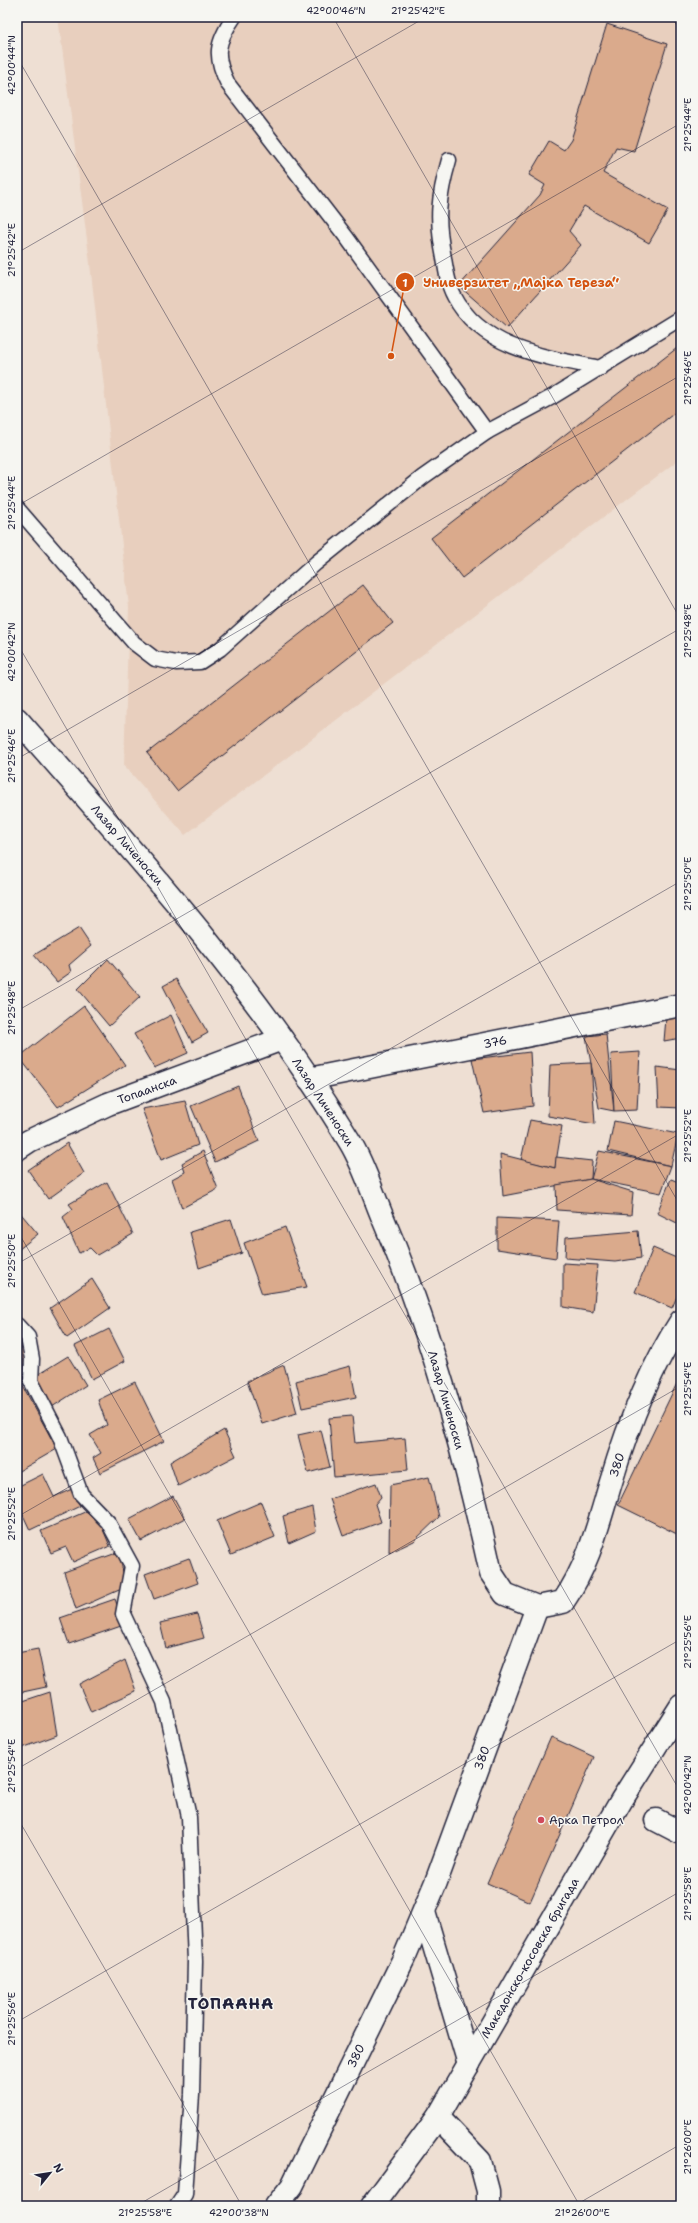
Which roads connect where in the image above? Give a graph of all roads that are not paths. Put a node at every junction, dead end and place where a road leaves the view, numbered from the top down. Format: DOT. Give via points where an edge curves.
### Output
graph roads {
  1 [pos="234,17"];
  2 [pos="449,160"];
  3 [pos="681,318"];
  4 [pos="601,368"];
  5 [pos="487,432"];
  6 [pos="17,508"];
  7 [pos="17,719"];
  8 [pos="681,1005"];
  9 [pos="282,1039"];
  10 [pos="309,1080"];
  11 [pos="17,1149"];
  12 [pos="681,1321"];
  13 [pos="17,1325"];
  14 [pos="537,1607"];
  15 [pos="681,1706"];
  16 [pos="656,1820"];
  17 [pos="681,1833"];
  18 [pos="424,1912"];
  19 [pos="469,2064"];
  20 [pos="438,2116"];
  21 [pos="177,2206"];
  22 [pos="276,2206"];
  23 [pos="372,2206"];
  24 [pos="488,2206"];
  1 -- 5 [label="lane" via="218,48 221,70 228,84 347,238"];
  2 -- 4 [label="lane" via="440,190 438,218 450,285 461,307 483,330 514,346 562,361"];
  3 -- 4 [label="lane"];
  4 -- 5 [label="lane"];
  5 -- 6 [label="lane" via="386,505 316,563 220,649 200,662 176,663 155,659 134,643"];
  7 -- 9 [label="street, Лазар Личеноски" via="151,872"];
  8 -- 10 [label="street, 376"];
  9 -- 10 [label="street, Лазар Личеноски"];
  9 -- 11 [label="street, Топаанска" via="108,1104"];
  10 -- 14 [label="street, Лазар Личеноски" via="352,1144 397,1250 437,1363 491,1573 505,1594"];
  12 -- 14 [label="street, 380" via="665,1346 644,1389 616,1465 590,1552 578,1580 563,1602"];
  13 -- 21 [label="lane" via="28,1337 32,1359 31,1381 60,1437 81,1494 108,1522 132,1566 124,1614 164,1702 189,1817 195,1961 192,2095 185,2194"];
  14 -- 18 [label="street, 380"];
  15 -- 19 [label="street, Македонско-косовска бригада" via="620,1801"];
  16 -- 17 [label="street"];
  18 -- 19 [label="street"];
  18 -- 22 [label="street, 380" via="292,2186"];
  19 -- 20 [label="street, Македонско-косовска бригада"];
  20 -- 23 [label="street, Македонско-косовска бригада"];
  20 -- 24 [label="street" via="480,2161 488,2191"];
}
